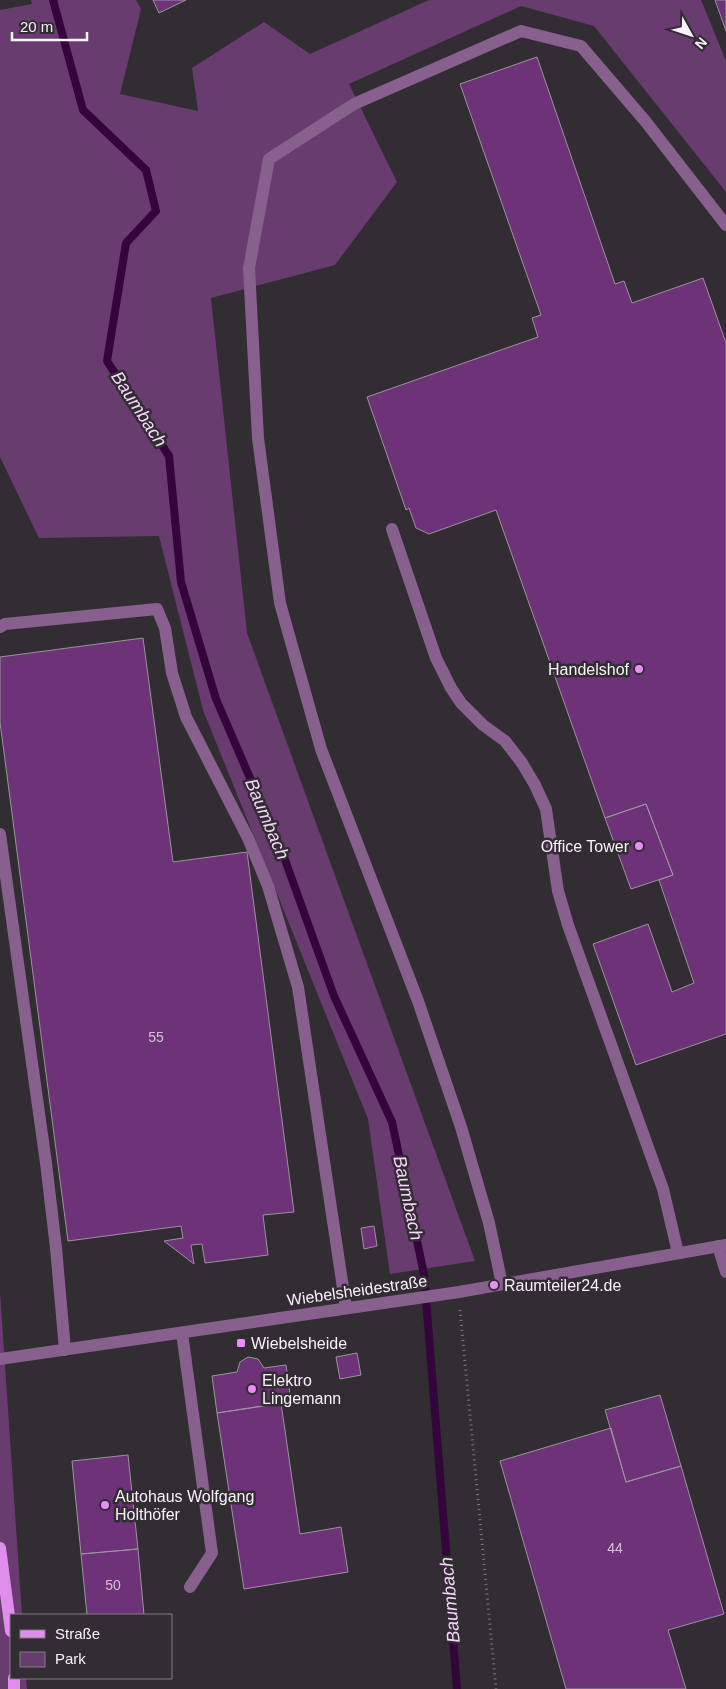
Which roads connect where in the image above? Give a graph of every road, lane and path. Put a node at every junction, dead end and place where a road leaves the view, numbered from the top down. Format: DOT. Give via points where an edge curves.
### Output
graph roads {
  1 [pos="726,225"];
  2 [pos="392,529"];
  3 [pos="0,627"];
  4 [pos="0,834"];
  5 [pos="722,1245"];
  6 [pos="678,1253"];
  7 [pos="726,1272"];
  8 [pos="502,1284"];
  9 [pos="459,1292"];
  10 [pos="346,1308"];
  11 [pos="182,1332"];
  12 [pos="65,1350"];
  13 [pos="0,1359"];
  14 [pos="0,1548"];
  15 [pos="190,1587"];
  16 [pos="10,1623"];
  17 [pos="496,1689"];
  1 -- 8 [label="street" via="646,122 581,46 520,31 354,104 269,160 249,268 258,438 280,603 321,749 418,1001 461,1127 490,1223"];
  2 -- 6 [label="street" via="436,658 452,688 461,703 483,725 505,741 536,785 546,809 558,891 565,916 663,1189"];
  3 -- 10 [label="street" via="157,609 165,628 172,673 186,717 252,846 268,886 298,987"];
  4 -- 12 [label="street" via="46,1163"];
  5 -- 6 [label="street, Wiebelsheidestraße"];
  5 -- 7 [label="street, Wiebelsheidestraße"];
  6 -- 8 [label="street, Wiebelsheidestraße"];
  8 -- 9 [label="street, Wiebelsheidestraße"];
  9 -- 10 [label="street, Wiebelsheidestraße"];
  9 -- 17 [label="path"];
  10 -- 11 [label="street, Wiebelsheidestraße"];
  11 -- 12 [label="street, Wiebelsheidestraße"];
  11 -- 15 [label="street" via="212,1553"];
  12 -- 13 [label="street, Wiebelsheidestraße"];
  14 -- 16 [label="main road"];
}
